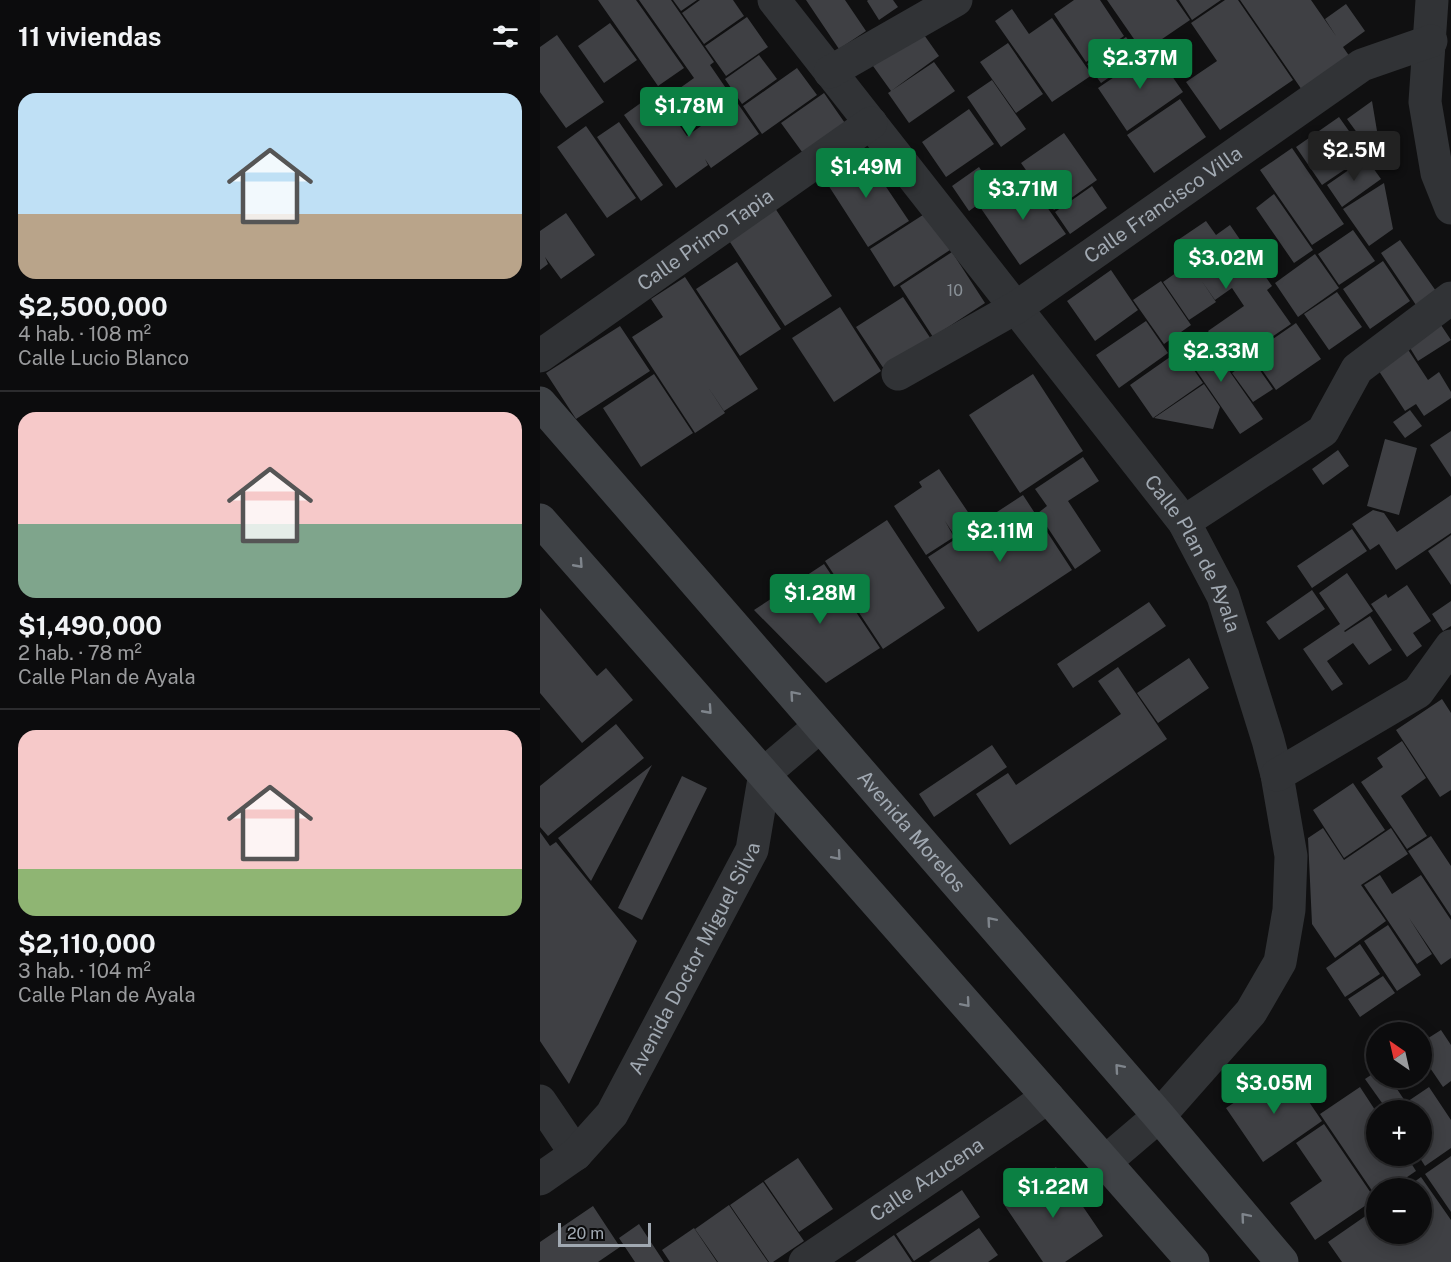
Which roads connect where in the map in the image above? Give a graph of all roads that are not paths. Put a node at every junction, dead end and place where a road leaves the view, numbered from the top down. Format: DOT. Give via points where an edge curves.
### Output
graph roads {
  1 [pos="774,0"];
  2 [pos="956,0"];
  3 [pos="1432,0"];
  4 [pos="1431,41"];
  5 [pos="830,72"];
  6 [pos="871,123"];
  7 [pos="1451,208"];
  8 [pos="1451,298"];
  9 [pos="1017,307"];
  10 [pos="540,356"];
  11 [pos="898,374"];
  12 [pos="540,403"];
  13 [pos="540,520"];
  14 [pos="1184,522"];
  15 [pos="1451,646"];
  16 [pos="820,726"];
  17 [pos="765,773"];
  18 [pos="1277,775"];
  19 [pos="1048,1097"];
  20 [pos="540,1101"];
  21 [pos="1159,1116"];
  22 [pos="576,1154"];
  23 [pos="1105,1162"];
  24 [pos="540,1179"];
  25 [pos="1181,1258"];
  26 [pos="805,1262"];
  27 [pos="1282,1262"];
  1 -- 5 [label="street, Calle Plan de Ayala"];
  2 -- 5 [label="street"];
  3 -- 4 [label="street"];
  4 -- 7 [label="street" via="1425,102 1437,173"];
  4 -- 9 [label="street, Calle Francisco Villa" via="1362,65"];
  5 -- 6 [label="street, Calle Plan de Ayala"];
  6 -- 9 [label="street, Calle Plan de Ayala"];
  6 -- 10 [label="street, Calle Primo Tapia"];
  8 -- 14 [label="street" via="1357,369 1323,431"];
  9 -- 11 [label="street, Calle Francisco Villa"];
  9 -- 14 [label="street, Calle Plan de Ayala"];
  16 -- 12 [label="main road, Avenida Morelos, one-way"];
  13 -- 17 [label="main road, one-way"];
  14 -- 18 [label="street, Calle Plan de Ayala" via="1223,596"];
  15 -- 18 [label="street" via="1418,692"];
  16 -- 17 [label="street"];
  21 -- 16 [label="main road, Avenida Morelos, one-way"];
  17 -- 19 [label="main road, one-way"];
  17 -- 22 [label="street, Avenida Doctor Miguel Silva" via="752,850 612,1114"];
  18 -- 21 [label="street, Calle Plan de Ayala" via="1291,856 1289,910 1280,962 1251,1012"];
  19 -- 23 [label="main road"];
  19 -- 26 [label="street, Calle Azucena"];
  20 -- 22 [label="street"];
  21 -- 23 [label="street, Calle Plan de Ayala"];
  27 -- 21 [label="main road, Avenida Morelos, one-way"];
  22 -- 24 [label="street, Avenida Doctor Miguel Silva"];
  23 -- 25 [label="main road"];
}
